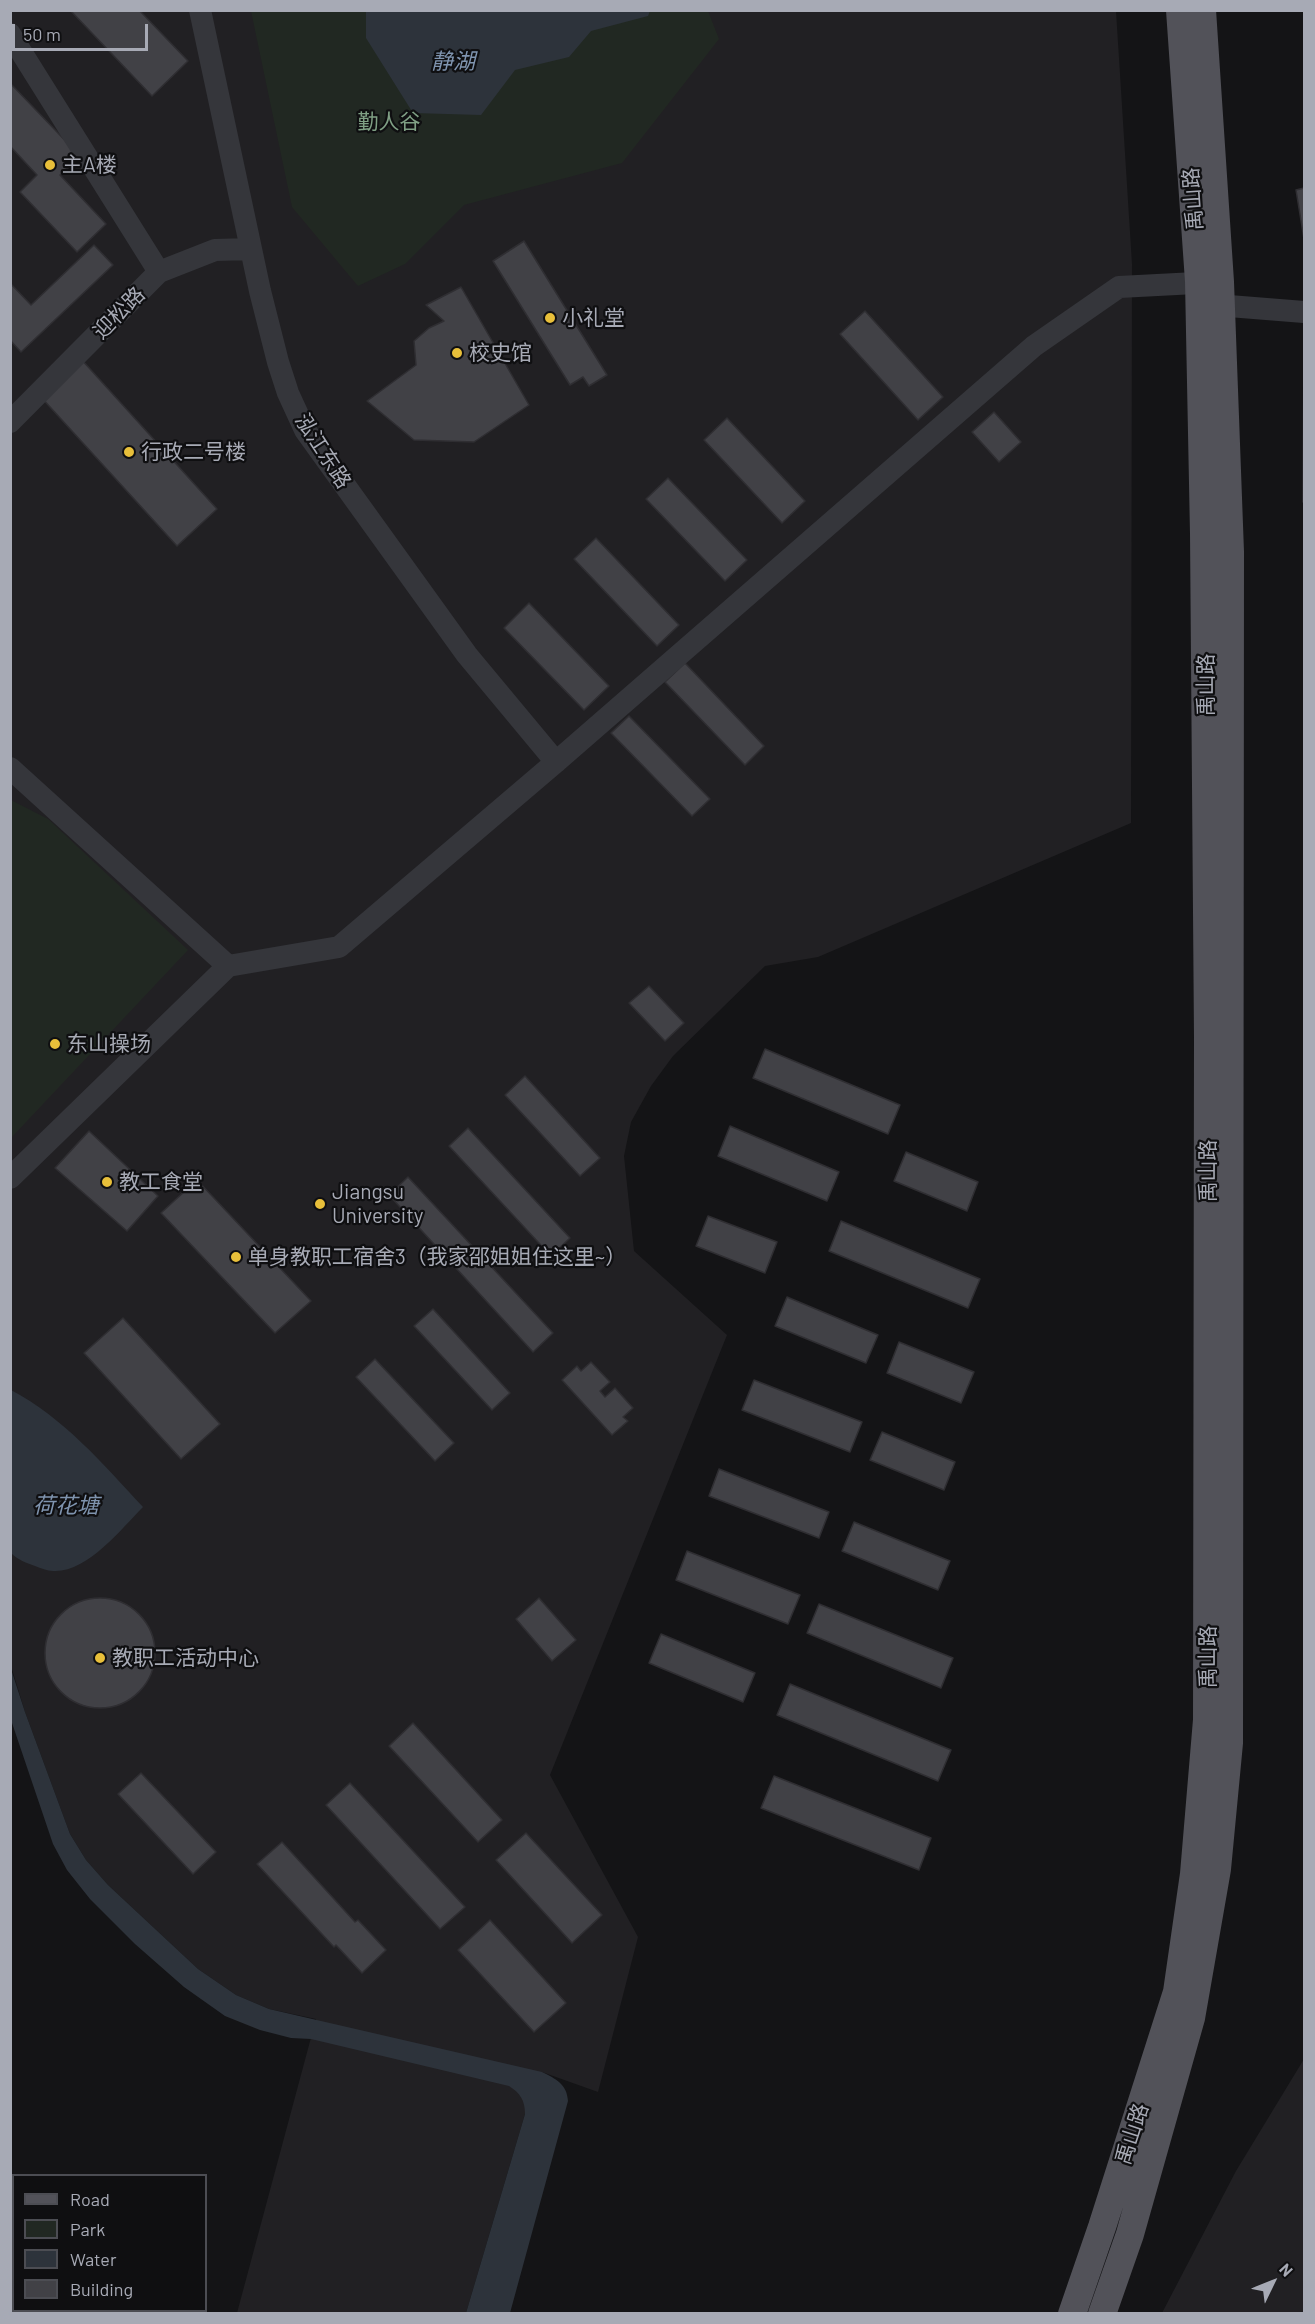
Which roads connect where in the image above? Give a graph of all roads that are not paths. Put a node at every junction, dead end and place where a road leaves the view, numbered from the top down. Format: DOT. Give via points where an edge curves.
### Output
graph roads {
  1 [pos="200,10"];
  2 [pos="1180,10"];
  3 [pos="1202,10"];
  4 [pos="10,34"];
  5 [pos="251,249"];
  6 [pos="159,272"];
  7 [pos="1210,293"];
  8 [pos="1305,312"];
  9 [pos="10,422"];
  10 [pos="556,762"];
  11 [pos="10,768"];
  12 [pos="228,966"];
  13 [pos="10,1178"];
  14 [pos="1072,2313"];
  15 [pos="1102,2313"];
  1 -- 5 [label="street, 泓江东路"];
  2 -- 7 [label="main road, 禹山路"];
  3 -- 7 [label="main road, 禹山路"];
  4 -- 6 [label="street"];
  5 -- 6 [label="street, 迎松路" via="215,250"];
  5 -- 10 [label="street, 泓江东路" via="278,362 305,430 467,655"];
  6 -- 9 [label="street, 迎松路"];
  7 -- 8 [label="street"];
  7 -- 10 [label="street" via="1119,287 1034,346"];
  7 -- 14 [label="main road, 禹山路" via="1205,557 1208,1720 1194,1874 1177,1992"];
  7 -- 15 [label="main road, 禹山路" via="1230,576 1229,1743 1217,1869 1191,2018 1130,2234"];
  10 -- 12 [label="street" via="339,947"];
  11 -- 12 [label="street"];
  12 -- 13 [label="street"];
}
